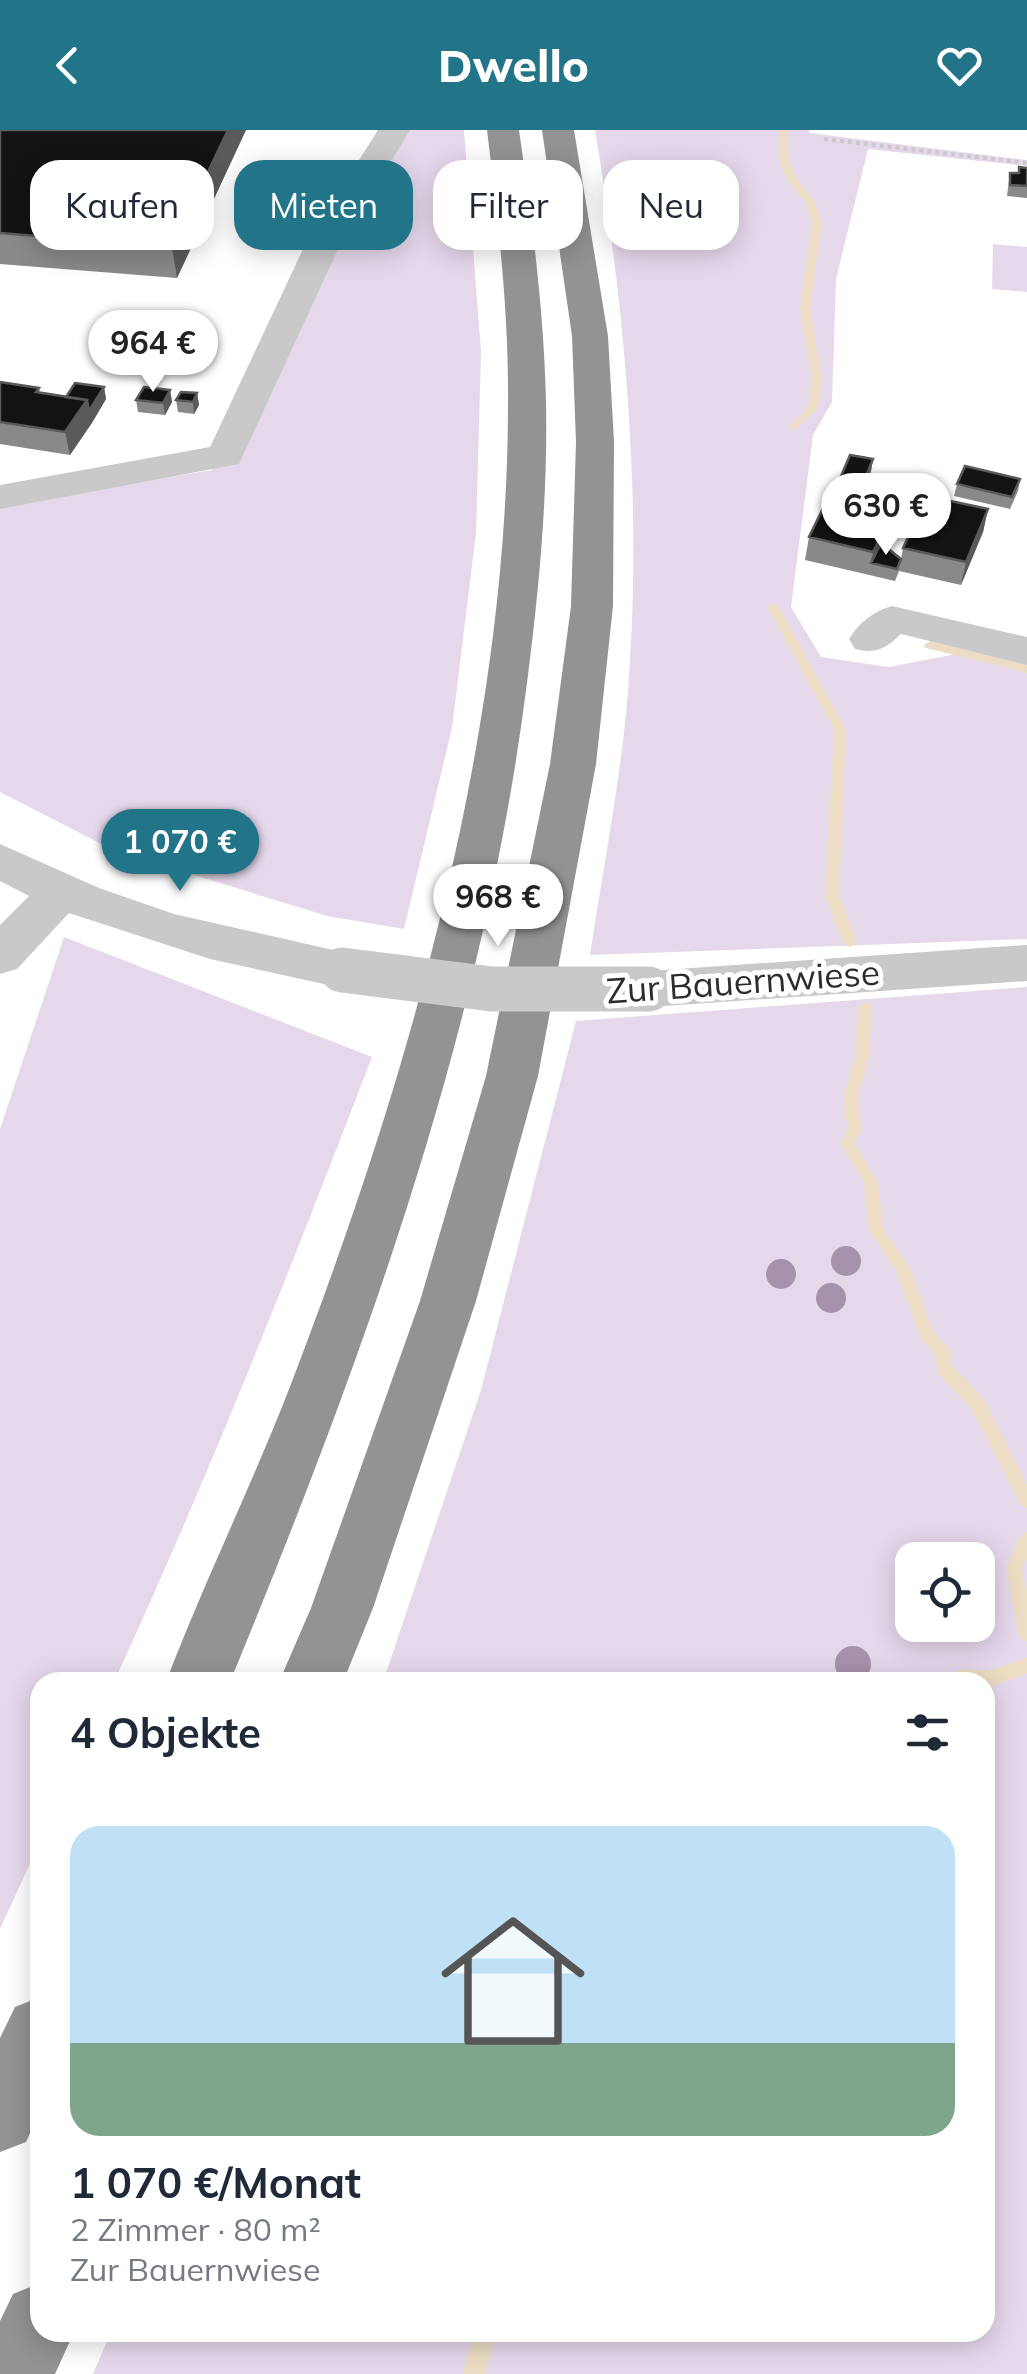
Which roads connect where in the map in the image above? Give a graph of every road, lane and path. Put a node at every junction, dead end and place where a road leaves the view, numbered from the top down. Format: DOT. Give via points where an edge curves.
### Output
graph roads {
  1 [pos="394,130"];
  2 [pos="504,130"];
  3 [pos="558,130"];
  4 [pos="824,138"];
  5 [pos="1027,163"];
  6 [pos="0,497"];
  7 [pos="870,639"];
  8 [pos="1027,651"];
  9 [pos="0,861"];
  10 [pos="62,892"];
  11 [pos="0,956"];
  12 [pos="1027,964"];
  13 [pos="202,1672"];
  14 [pos="315,1672"];
  15 [pos="30,2053"];
  16 [pos="0,2116"];
  17 [pos="30,2342"];
  18 [pos="15,2374"];
  1 -- 6 [label="street" via="321,242 225,456"];
  2 -- 13 [label="highway" via="528,441 517,606 497,757 424,1072 355,1283"];
  3 -- 14 [label="highway" via="590,336 595,442 592,606 573,764 512,1076 448,1301"];
  4 -- 5 [label="path"];
  7 -- 8 [label="street" via="892,619"];
  9 -- 10 [label="street, Zur Bauernwiese"];
  10 -- 11 [label="street"];
  10 -- 12 [label="street, Zur Bauernwiese, bridge" via="210,944 492,989 650,989"];
  15 -- 16 [label="highway"];
  17 -- 18 [label="highway"];
}
